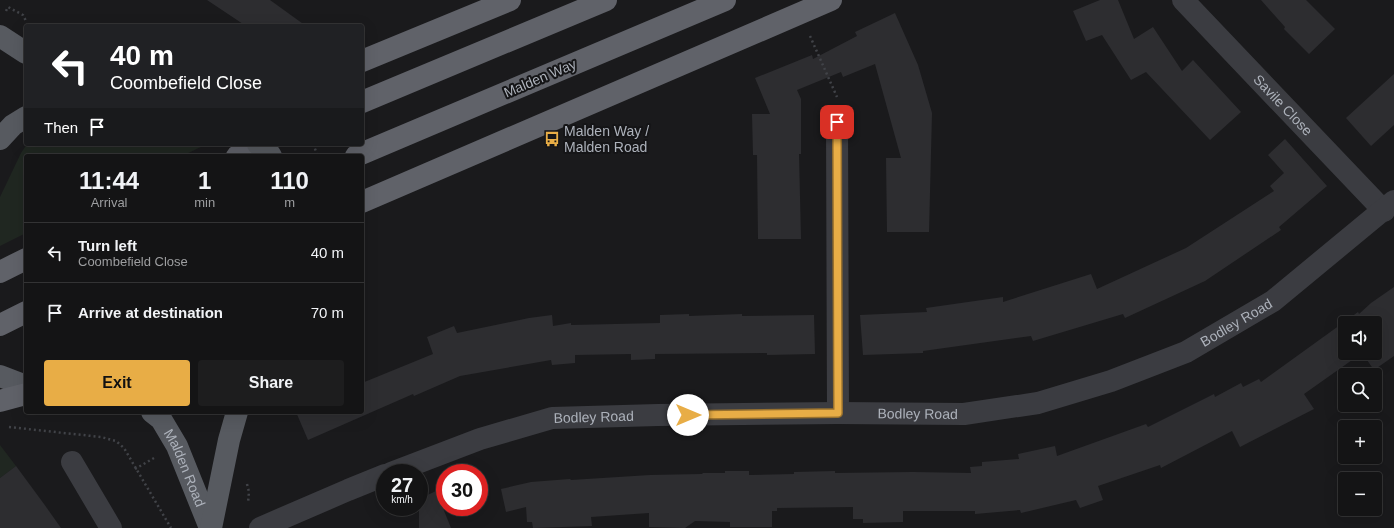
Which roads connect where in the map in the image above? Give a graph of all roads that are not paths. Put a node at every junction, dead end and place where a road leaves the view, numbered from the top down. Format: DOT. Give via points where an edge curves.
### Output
graph roads {
  1 [pos="510,0"];
  2 [pos="606,0"];
  3 [pos="725,0"];
  4 [pos="831,0"];
  5 [pos="1183,0"];
  6 [pos="0,36"];
  7 [pos="24,52"];
  8 [pos="364,60"];
  9 [pos="364,101"];
  10 [pos="24,118"];
  11 [pos="837,122"];
  12 [pos="0,140"];
  13 [pos="260,146"];
  14 [pos="261,146"];
  15 [pos="242,154"];
  16 [pos="269,154"];
  17 [pos="361,154"];
  18 [pos="364,201"];
  19 [pos="1389,206"];
  20 [pos="24,260"];
  21 [pos="0,272"];
  22 [pos="24,313"];
  23 [pos="0,325"];
  24 [pos="0,376"];
  25 [pos="24,385"];
  26 [pos="24,395"];
  27 [pos="0,401"];
  28 [pos="838,413"];
  29 [pos="155,414"];
  30 [pos="236,414"];
  31 [pos="72,462"];
  32 [pos="415,464"];
  33 [pos="376,479"];
  34 [pos="112,528"];
  35 [pos="210,528"];
  36 [pos="260,528"];
  1 -- 8 [label="highway"];
  2 -- 9 [label="highway"];
  3 -- 17 [label="highway, Malden Way"];
  4 -- 18 [label="highway"];
  5 -- 19 [label="street, Savile Close"];
  6 -- 7 [label="main road"];
  10 -- 12 [label="main road" via="13,125"];
  11 -- 28 [label="street"];
  13 -- 15 [label="highway"];
  14 -- 16 [label="main road, bridge"];
  19 -- 28 [label="street, Bodley Road" via="1273,301 1186,352 1111,382 1038,403 964,414"];
  20 -- 21 [label="highway"];
  22 -- 23 [label="highway"];
  24 -- 25 [label="main road"];
  26 -- 27 [label="highway"];
  28 -- 32 [label="street, Bodley Road" via="552,418 480,439"];
  29 -- 35 [label="main road, Malden Road" via="161,419 177,446"];
  30 -- 35 [label="main road, Malden Road"];
  31 -- 34 [label="street"];
  33 -- 36 [label="street"];
}
